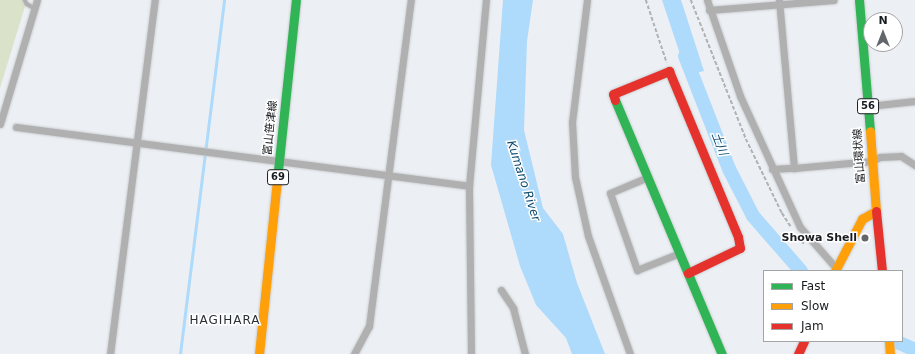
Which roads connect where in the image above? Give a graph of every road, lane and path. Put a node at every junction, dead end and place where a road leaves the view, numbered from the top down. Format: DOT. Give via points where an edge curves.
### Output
graph roads {
  1 [pos="25,0"];
  2 [pos="37,0"];
  3 [pos="155,0"];
  4 [pos="296,0"];
  5 [pos="411,0"];
  6 [pos="486,0"];
  7 [pos="587,0"];
  8 [pos="646,0"];
  9 [pos="707,0"];
  10 [pos="834,0"];
  11 [pos="860,0"];
  12 [pos="780,2"];
  13 [pos="34,8"];
  14 [pos="710,10"];
  15 [pos="669,71"];
  16 [pos="915,101"];
  17 [pos="868,106"];
  18 [pos="0,124"];
  19 [pos="16,127"];
  20 [pos="137,143"];
  21 [pos="872,161"];
  22 [pos="280,162"];
  23 [pos="915,165"];
  24 [pos="794,168"];
  25 [pos="772,170"];
  26 [pos="388,175"];
  27 [pos="648,177"];
  28 [pos="469,186"];
  29 [pos="876,211"];
  30 [pos="680,253"];
  31 [pos="836,269"];
  32 [pos="882,270"];
  33 [pos="688,273"];
  34 [pos="501,290"];
  35 [pos="804,342"];
  36 [pos="889,342"];
  37 [pos="110,354"];
  38 [pos="259,354"];
  39 [pos="354,354"];
  40 [pos="471,354"];
  41 [pos="525,354"];
  42 [pos="630,354"];
  43 [pos="722,354"];
  44 [pos="798,354"];
  45 [pos="890,354"];
  1 -- 13 [label="lane" via="26,4"];
  2 -- 13 [label="street"];
  3 -- 20 [label="street"];
  4 -- 22 [label="street, 富山笹津線 / 69"];
  5 -- 26 [label="street"];
  6 -- 28 [label="street"];
  7 -- 42 [label="street" via="572,122 575,177 588,236"];
  8 -- 15 [label="path"];
  9 -- 14 [label="street"];
  10 -- 12 [label="street"];
  11 -- 17 [label="street, 富山環状線 / 56"];
  12 -- 14 [label="street"];
  12 -- 24 [label="street"];
  13 -- 18 [label="street"];
  14 -- 25 [label="street" via="740,96"];
  15 -- 27 [label="street" via="613,94"];
  15 -- 33 [label="street" via="738,237 740,248"];
  16 -- 17 [label="street"];
  17 -- 21 [label="street, 富山環状線 / 56"];
  19 -- 20 [label="street"];
  20 -- 22 [label="street"];
  20 -- 37 [label="street"];
  21 -- 23 [label="street" via="880,157 901,156"];
  21 -- 24 [label="street"];
  21 -- 29 [label="street, 富山環状線 / 56"];
  22 -- 26 [label="street"];
  22 -- 38 [label="street, 富山笹津線 / 69"];
  24 -- 25 [label="street"];
  25 -- 31 [label="street" via="800,227"];
  26 -- 28 [label="street"];
  26 -- 39 [label="street" via="369,326"];
  27 -- 30 [label="street"];
  27 -- 30 [label="street" via="610,193 637,270"];
  28 -- 40 [label="street"];
  29 -- 31 [label="street" via="862,219"];
  29 -- 32 [label="street, 富山環状線"];
  30 -- 33 [label="street"];
  33 -- 43 [label="street"];
  34 -- 41 [label="street" via="513,308"];
  35 -- 44 [label="street"];
  36 -- 45 [label="street"];
}
